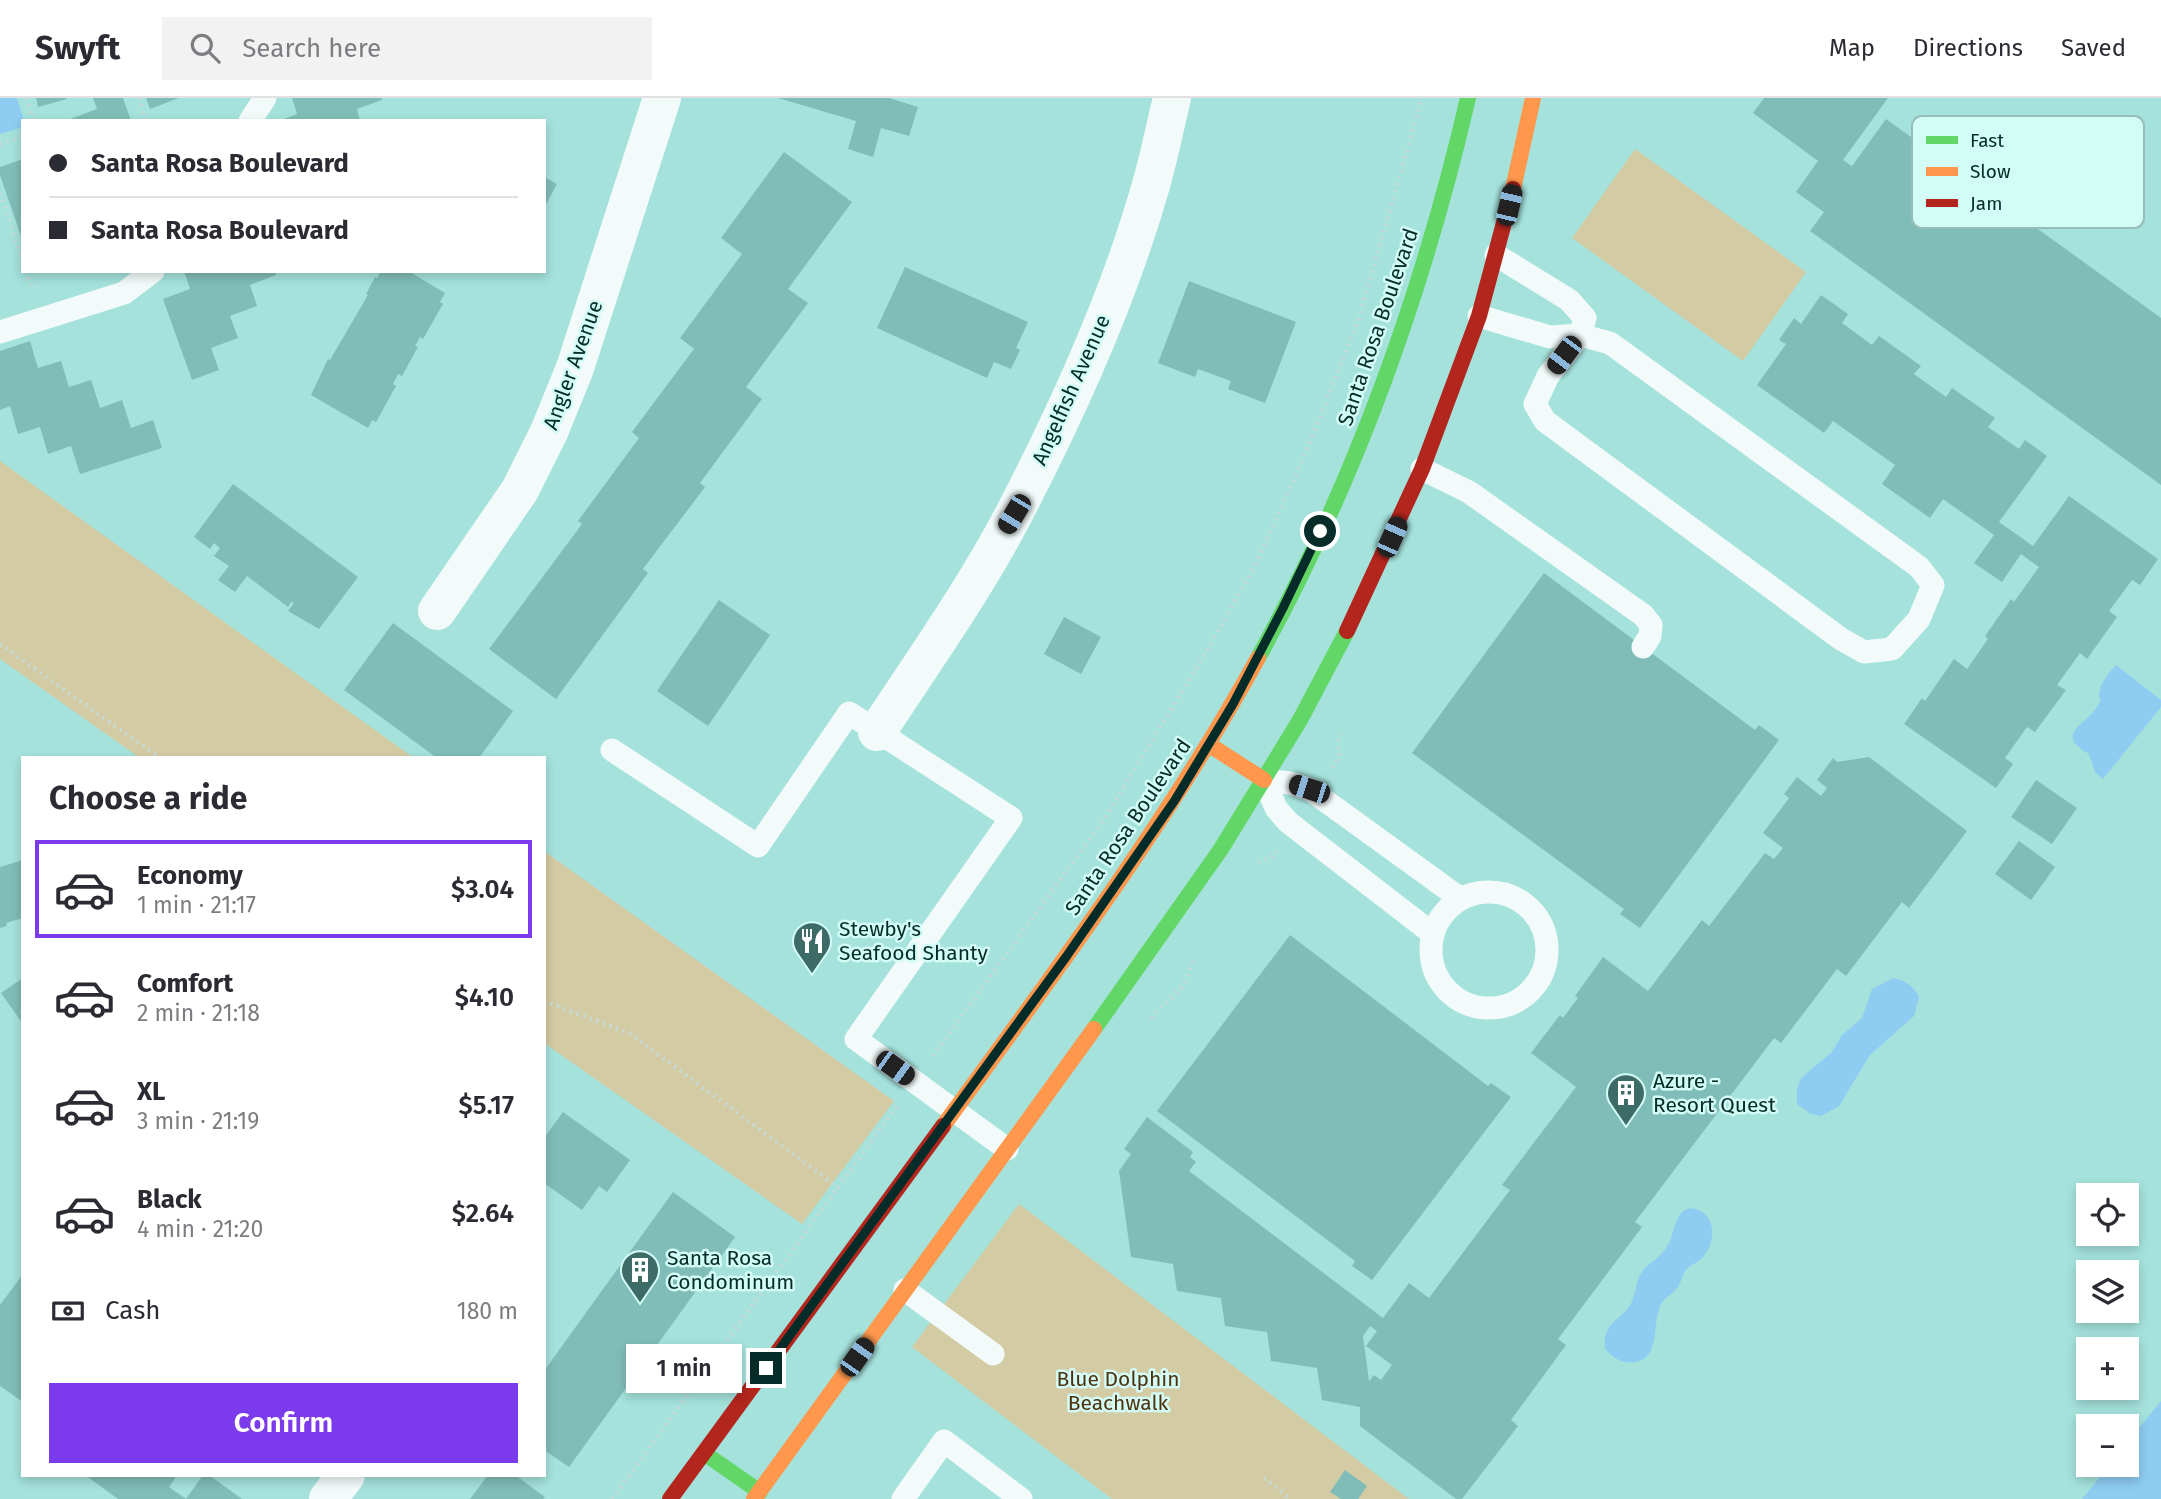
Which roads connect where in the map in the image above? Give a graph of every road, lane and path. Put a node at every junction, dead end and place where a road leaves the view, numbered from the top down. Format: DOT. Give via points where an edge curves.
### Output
graph roads {
  1 [pos="26,98"];
  2 [pos="139,98"];
  3 [pos="265,98"];
  4 [pos="662,98"];
  5 [pos="1172,98"];
  6 [pos="1422,98"];
  7 [pos="1468,98"];
  8 [pos="1534,98"];
  9 [pos="32,119"];
  10 [pos="145,119"];
  11 [pos="251,119"];
  12 [pos="21,137"];
  13 [pos="0,144"];
  14 [pos="0,193"];
  15 [pos="21,255"];
  16 [pos="1496,255"];
  17 [pos="150,273"];
  18 [pos="1479,316"];
  19 [pos="0,332"];
  20 [pos="1580,335"];
  21 [pos="1422,469"];
  22 [pos="437,611"];
  23 [pos="0,644"];
  24 [pos="1643,647"];
  25 [pos="877,732"];
  26 [pos="1208,744"];
  27 [pos="612,750"];
  28 [pos="157,756"];
  29 [pos="1264,780"];
  30 [pos="1461,899"];
  31 [pos="1433,934"];
  32 [pos="546,1001"];
  33 [pos="915,1082"];
  34 [pos="955,1111"];
  35 [pos="1007,1149"];
  36 [pos="839,1188"];
  37 [pos="905,1290"];
  38 [pos="993,1354"];
  39 [pos="704,1453"];
  40 [pos="344,1477"];
  41 [pos="1264,1478"];
  42 [pos="761,1497"];
  43 [pos="328,1499"];
  44 [pos="612,1499"];
  45 [pos="670,1499"];
  46 [pos="903,1499"];
  47 [pos="1021,1499"];
  48 [pos="1291,1499"];
  1 -- 9 [label="path"];
  2 -- 10 [label="path"];
  3 -- 11 [label="lane"];
  4 -- 22 [label="street, Angler Avenue" via="575,368 549,432 520,490"];
  5 -- 25 [label="street, Angelfish Avenue" via="1150,186 1112,299 1061,415 1014,514"];
  6 -- 33 [label="path" via="1358,321 1302,463 1256,563 1106,816"];
  7 -- 26 [label="street, Santa Rosa Boulevard" via="1444,199 1393,357 1352,462 1283,608"];
  8 -- 16 [label="street"];
  12 -- 13 [label="path"];
  14 -- 15 [label="path"];
  16 -- 18 [label="street"];
  16 -- 20 [label="lane" via="1569,300 1585,318"];
  17 -- 19 [label="lane" via="124,293"];
  18 -- 20 [label="lane" via="1550,337"];
  18 -- 21 [label="street"];
  20 -- 20 [label="lane" via="1610,343 1919,567 1933,585 1919,619 1892,649 1864,652 1841,639 1545,421 1535,404 1548,376"];
  21 -- 24 [label="lane" via="1469,492 1643,615 1651,625"];
  21 -- 29 [label="street" via="1337,653"];
  23 -- 28 [label="path"];
  25 -- 27 [label="lane" via="849,713 758,846"];
  25 -- 33 [label="lane" via="1011,818 856,1039"];
  26 -- 29 [label="street"];
  26 -- 34 [label="street, Santa Rosa Boulevard" via="1159,822"];
  29 -- 30 [label="lane" via="1309,789"];
  29 -- 31 [label="lane" via="1288,822"];
  29 -- 35 [label="street" via="1145,958"];
  30 -- 31 [label="lane" via="1444,914"];
  30 -- 31 [label="lane" via="1483,892 1506,895 1526,905 1541,923 1547,945 1545,967 1534,987 1517,1002 1495,1008 1472,1006 1452,996 1437,978 1431,956"];
  32 -- 36 [label="path" via="629,1033"];
  33 -- 34 [label="lane"];
  33 -- 36 [label="path"];
  34 -- 35 [label="lane"];
  34 -- 39 [label="street, Santa Rosa Boulevard"];
  35 -- 37 [label="street"];
  36 -- 44 [label="path"];
  37 -- 38 [label="lane"];
  37 -- 42 [label="street"];
  39 -- 42 [label="street"];
  39 -- 45 [label="street, Santa Rosa Boulevard"];
  40 -- 43 [label="street"];
  41 -- 48 [label="path"];
  46 -- 47 [label="lane" via="944,1441"];
}
